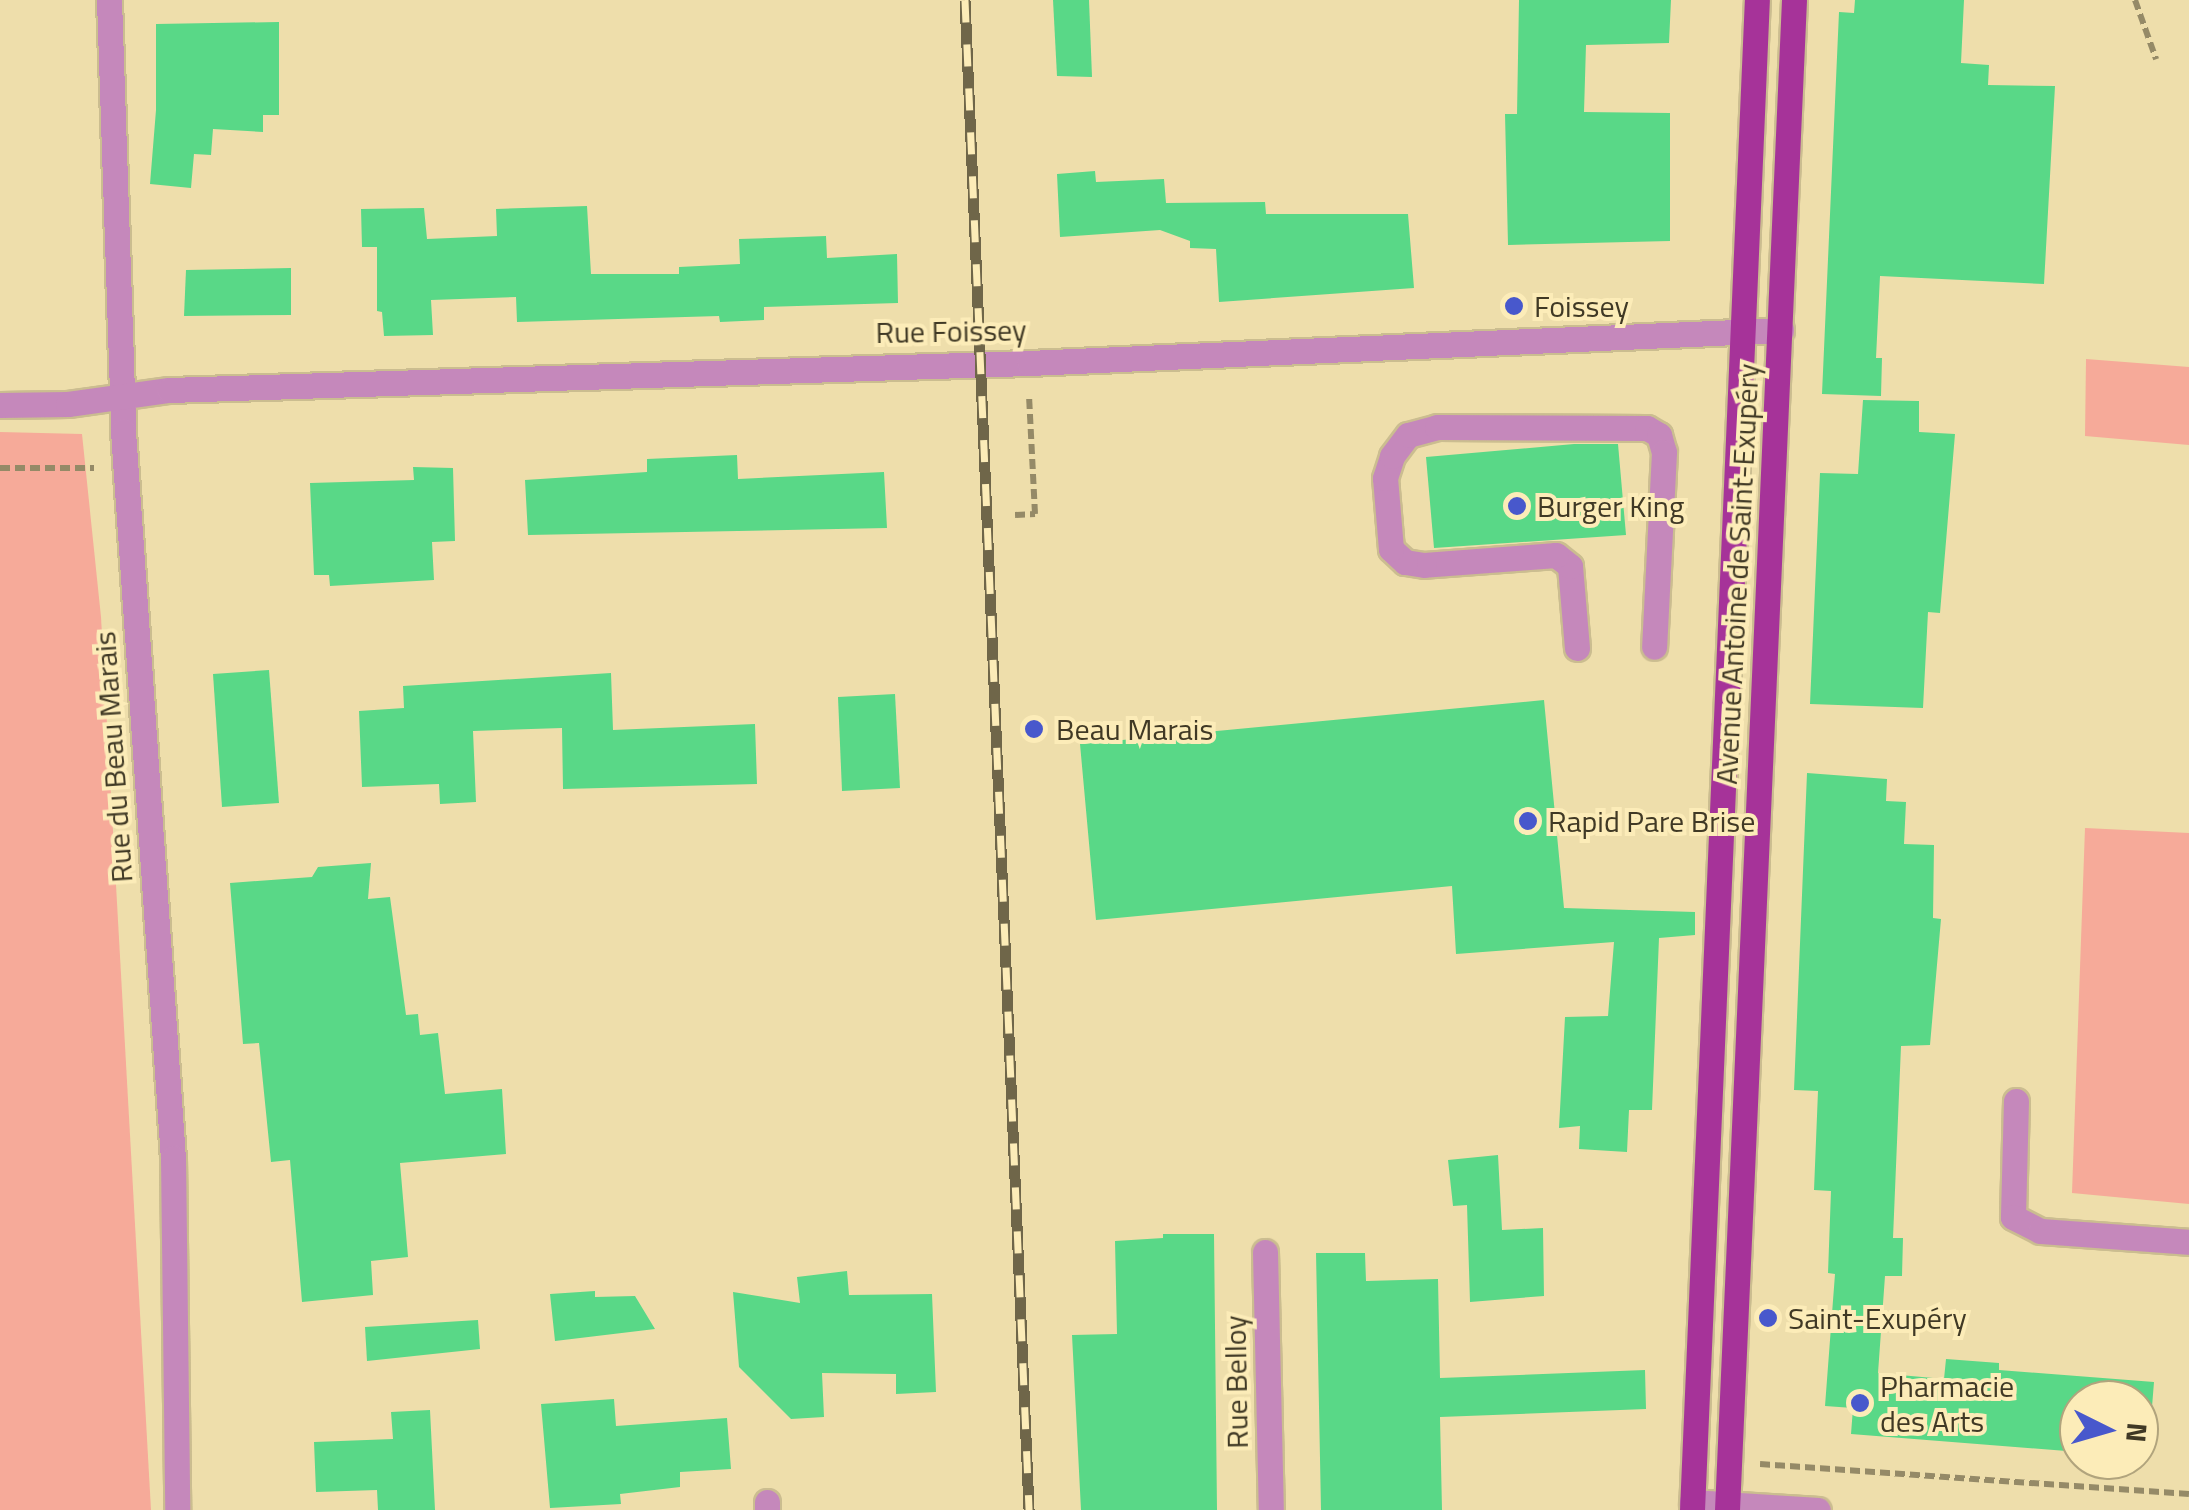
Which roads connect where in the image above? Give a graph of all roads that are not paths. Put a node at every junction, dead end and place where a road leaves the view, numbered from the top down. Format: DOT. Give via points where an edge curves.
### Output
graph roads {
  1 [pos="109,0"];
  2 [pos="1757,0"];
  3 [pos="1794,0"];
  4 [pos="1781,330"];
  5 [pos="1744,332"];
  6 [pos="122,397"];
  7 [pos="0,406"];
  8 [pos="1654,647"];
  9 [pos="1578,648"];
  10 [pos="2016,1101"];
  11 [pos="2189,1242"];
  12 [pos="1265,1252"];
  13 [pos="1692,1506"];
  14 [pos="1727,1507"];
  15 [pos="177,1510"];
  16 [pos="1271,1510"];
  17 [pos="1818,1510"];
  1 -- 6 [label="street, Rue du Beau Marais"];
  2 -- 5 [label="main road, Avenue Antoine de Saint-Exupéry"];
  3 -- 4 [label="main road, Avenue Antoine de Saint-Exupéry"];
  4 -- 5 [label="street, Rue Foissey"];
  4 -- 14 [label="main road, Avenue Antoine de Saint-Exupéry"];
  5 -- 6 [label="street, Rue Foissey" via="169,390"];
  5 -- 13 [label="main road, Avenue Antoine de Saint-Exupéry"];
  6 -- 7 [label="street, Rue Foissey"];
  6 -- 15 [label="street, Rue du Beau Marais" via="173,1158"];
  8 -- 9 [label="street" via="1664,452 1659,435 1647,428 1437,427 1408,435 1385,478 1390,549 1405,562 1424,564 1556,555 1570,566"];
  10 -- 11 [label="street" via="2014,1217 2040,1231"];
  12 -- 16 [label="street, Rue Belloy"];
  13 -- 14 [label="street"];
  14 -- 17 [label="street"];
}
